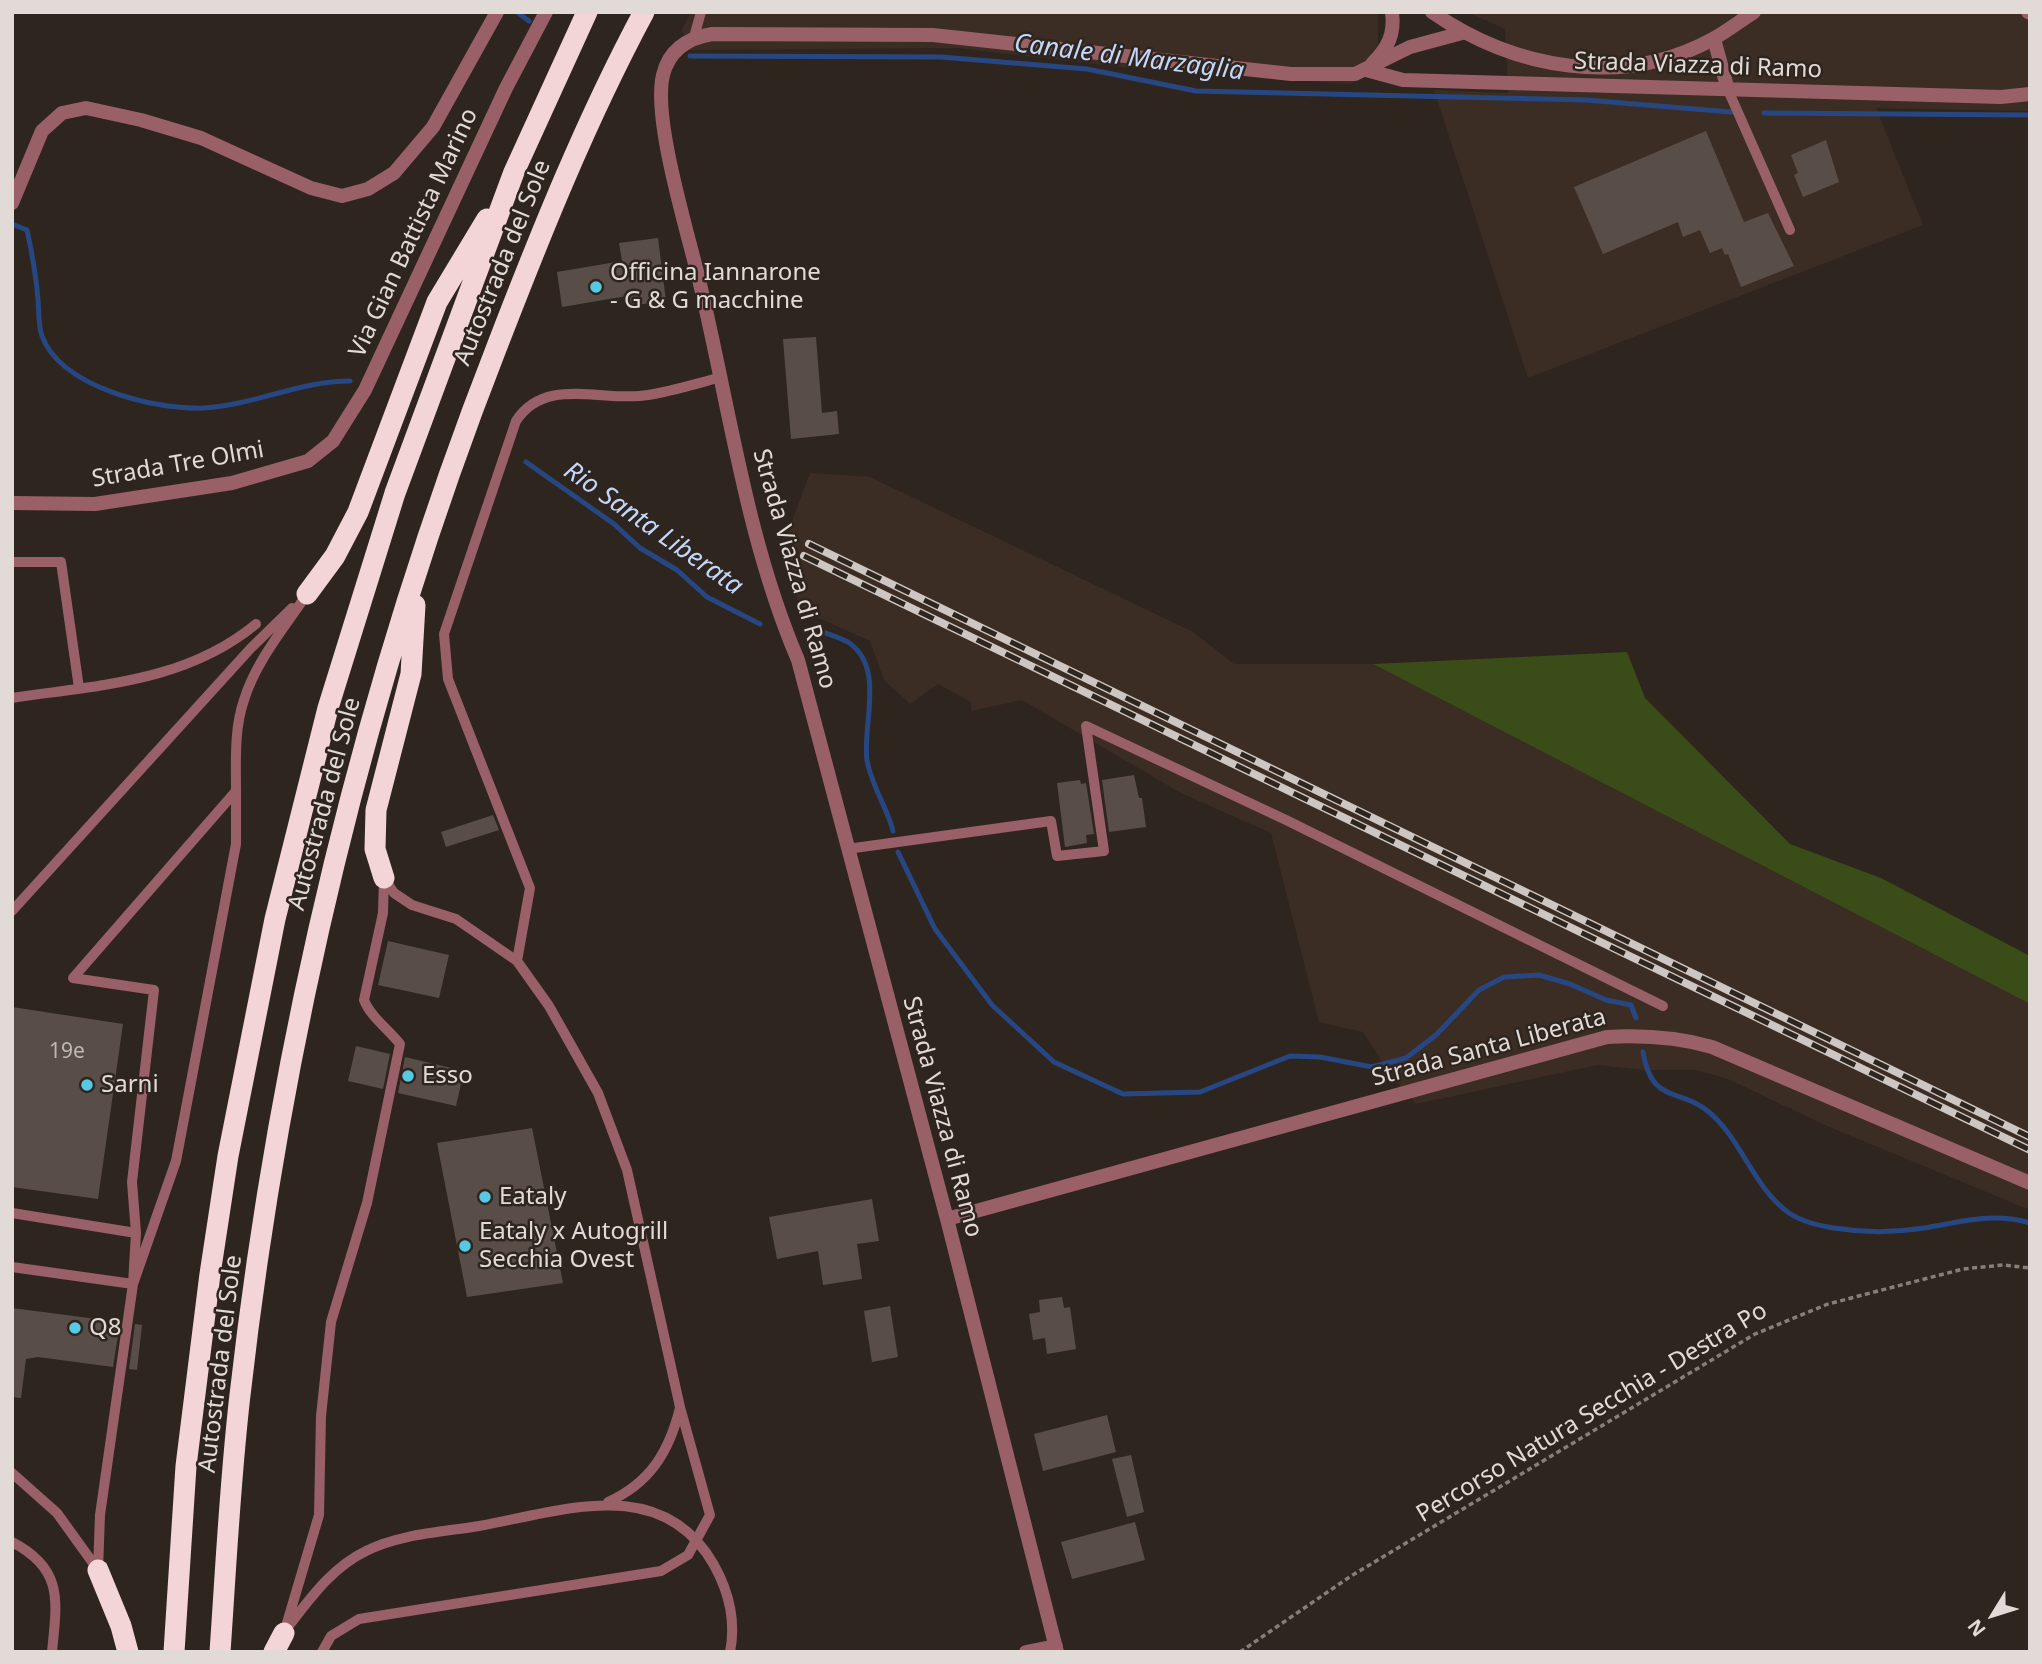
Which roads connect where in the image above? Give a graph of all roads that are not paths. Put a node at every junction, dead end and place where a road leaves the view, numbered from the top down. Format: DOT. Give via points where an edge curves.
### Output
graph roads {
  1 [pos="497,12"];
  2 [pos="546,12"];
  3 [pos="587,12"];
  4 [pos="644,12"];
  5 [pos="701,12"];
  6 [pos="1392,12"];
  7 [pos="1433,12"];
  8 [pos="1754,12"];
  9 [pos="1740,18"];
  10 [pos="1462,33"];
  11 [pos="694,37"];
  12 [pos="1714,39"];
  13 [pos="1366,70"];
  14 [pos="1728,90"];
  15 [pos="2030,94"];
  16 [pos="514,172"];
  17 [pos="12,203"];
  18 [pos="1790,230"];
  19 [pos="722,377"];
  20 [pos="307,461"];
  21 [pos="12,503"];
  22 [pos="12,562"];
  23 [pos="417,568"];
  24 [pos="307,594"];
  25 [pos="256,624"];
  26 [pos="79,688"];
  27 [pos="12,698"];
  28 [pos="236,791"];
  29 [pos="847,849"];
  30 [pos="384,878"];
  31 [pos="12,911"];
  32 [pos="517,961"];
  33 [pos="1663,1006"];
  34 [pos="2030,1183"];
  35 [pos="12,1213"];
  36 [pos="947,1219"];
  37 [pos="136,1233"];
  38 [pos="12,1267"];
  39 [pos="134,1284"];
  40 [pos="680,1407"];
  41 [pos="12,1473"];
  42 [pos="606,1503"];
  43 [pos="12,1542"];
  44 [pos="698,1542"];
  45 [pos="98,1570"];
  46 [pos="279,1643"];
  47 [pos="1056,1649"];
  48 [pos="52,1652"];
  49 [pos="128,1652"];
  50 [pos="174,1652"];
  51 [pos="220,1652"];
  52 [pos="323,1652"];
  53 [pos="730,1652"];
  54 [pos="1026,1652"];
  1 -- 17 [label="street" via="433,127 394,173 368,189 342,196 311,188 201,138 86,108 62,113 42,131"];
  2 -- 20 [label="street, Via Gian Battista Marino" via="365,390 333,441"];
  3 -- 16 [label="highway, Autostrada del Sole"];
  4 -- 23 [label="highway, Autostrada del Sole" via="617,62 526,270"];
  5 -- 11 [label="lane"];
  6 -- 13 [label="street" via="1391,40"];
  7 -- 10 [label="street"];
  8 -- 9 [label="street"];
  9 -- 12 [label="street"];
  10 -- 12 [label="street" via="1524,59 1582,67 1636,63"];
  10 -- 13 [label="street, Strada Viazza di Ramo" via="1410,47"];
  11 -- 13 [label="street, Strada Viazza di Ramo" via="933,35 1290,74 1340,76"];
  11 -- 19 [label="street, Strada Viazza di Ramo" via="670,58 661,99 665,134"];
  12 -- 14 [label="street"];
  13 -- 14 [label="street, Strada Viazza di Ramo" via="1403,80"];
  14 -- 15 [label="street, Strada Viazza di Ramo"];
  14 -- 18 [label="lane"];
  16 -- 24 [label="highway" via="438,302 358,512 335,556"];
  16 -- 50 [label="highway, Autostrada del Sole" via="361,598 275,919 228,1156 210,1274 186,1466"];
  19 -- 29 [label="street, Strada Viazza di Ramo" via="742,484 798,660"];
  19 -- 32 [label="lane" via="646,396 551,396 523,411 516,421 444,634 448,679 530,888"];
  20 -- 21 [label="street, Strada Tre Olmi" via="232,483 155,496 95,504"];
  22 -- 26 [label="lane" via="61,562"];
  23 -- 30 [label="highway" via="411,674 376,810 375,849"];
  23 -- 51 [label="highway, Autostrada del Sole" via="337,859 274,1159 240,1394"];
  24 -- 28 [label="lane" via="253,677 243,702 236,740"];
  24 -- 31 [label="lane" via="251,648"];
  25 -- 26 [label="lane" via="229,647 164,674"];
  26 -- 27 [label="lane"];
  28 -- 37 [label="lane" via="73,978 154,990 132,1182"];
  28 -- 39 [label="lane" via="236,844 176,1161"];
  29 -- 33 [label="lane" via="1051,821 1057,856 1104,851 1086,726"];
  29 -- 36 [label="street, Strada Viazza di Ramo"];
  30 -- 32 [label="lane" via="412,905 456,919"];
  30 -- 46 [label="lane" via="383,913 364,1000 400,1044 367,1203 331,1322 321,1416 319,1515"];
  32 -- 40 [label="lane" via="549,1006 598,1093 628,1170"];
  34 -- 36 [label="street, Strada Santa Liberata" via="1712,1047 1634,1035 1607,1037"];
  35 -- 37 [label="lane"];
  36 -- 47 [label="street, Strada Viazza di Ramo"];
  37 -- 39 [label="lane"];
  38 -- 39 [label="lane"];
  39 -- 45 [label="lane" via="100,1515"];
  40 -- 42 [label="lane" via="674,1434 654,1469 626,1494"];
  40 -- 44 [label="lane" via="710,1515"];
  41 -- 45 [label="lane" via="57,1513"];
  42 -- 44 [label="lane" via="650,1510"];
  42 -- 46 [label="lane" via="368,1550 336,1570"];
  43 -- 48 [label="lane" via="30,1552 53,1580 57,1595"];
  44 -- 52 [label="lane" via="688,1555 661,1571 359,1619 331,1636"];
  44 -- 53 [label="lane" via="730,1601"];
  45 -- 49 [label="highway"];
  47 -- 54 [label="street"];
}
